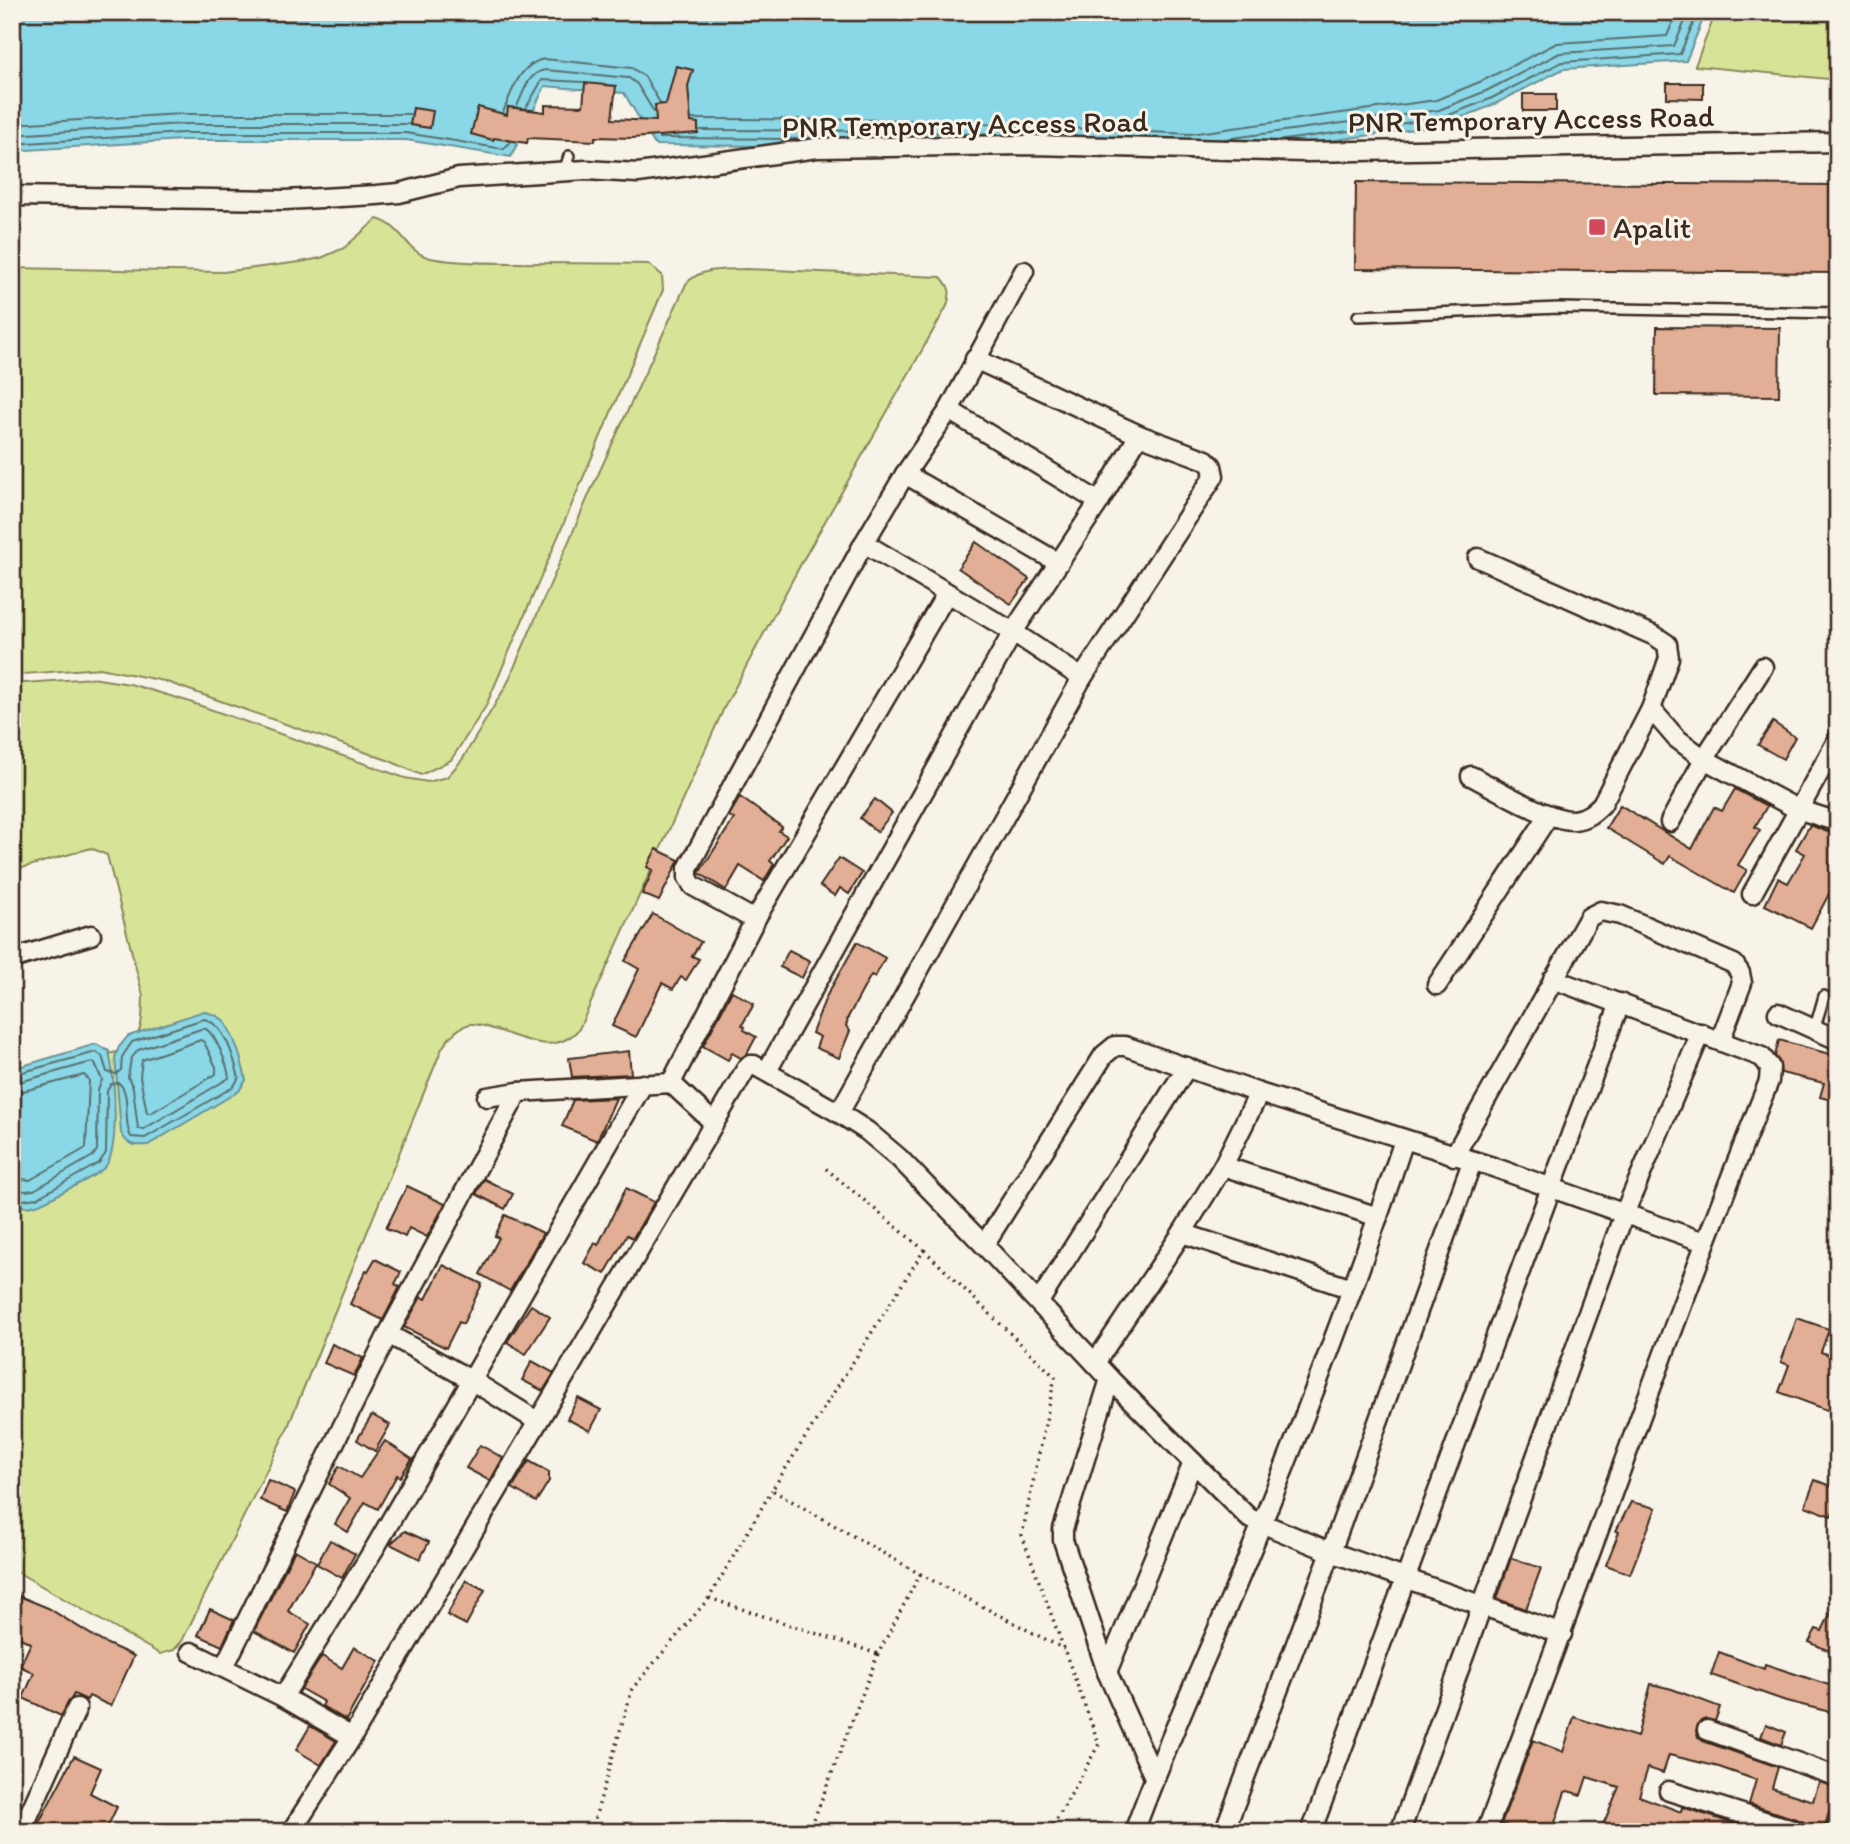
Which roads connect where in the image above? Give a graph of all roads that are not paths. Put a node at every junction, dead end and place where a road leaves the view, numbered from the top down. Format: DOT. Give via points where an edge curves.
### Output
graph roads {
  1 [pos="1838,142"];
  2 [pos="12,196"];
  3 [pos="1024,271"];
  4 [pos="1838,313"];
  5 [pos="1358,316"];
  6 [pos="975,359"];
  7 [pos="949,410"];
  8 [pos="1139,435"];
  9 [pos="905,474"];
  10 [pos="1099,502"];
  11 [pos="864,543"];
  12 [pos="1478,558"];
  13 [pos="1059,563"];
  14 [pos="947,593"];
  15 [pos="1013,632"];
  16 [pos="1763,667"];
  17 [pos="1082,678"];
  18 [pos="1651,709"];
  19 [pos="1838,739"];
  20 [pos="1704,759"];
  21 [pos="1471,776"];
  22 [pos="1797,808"];
  23 [pos="1549,815"];
  24 [pos="1670,822"];
  25 [pos="1838,822"];
  26 [pos="1752,894"];
  27 [pos="755,920"];
  28 [pos="91,935"];
  29 [pos="12,959"];
  30 [pos="1553,979"];
  31 [pos="1437,985"];
  32 [pos="1824,996"];
  33 [pos="1620,1003"];
  34 [pos="1778,1013"];
  35 [pos="1814,1031"];
  36 [pos="1701,1033"];
  37 [pos="1838,1040"];
  38 [pos="1720,1041"];
  39 [pos="1187,1068"];
  40 [pos="767,1071"];
  41 [pos="671,1083"];
  42 [pos="643,1084"];
  43 [pos="518,1092"];
  44 [pos="1259,1093"];
  45 [pos="487,1097"];
  46 [pos="839,1113"];
  47 [pos="713,1122"];
  48 [pos="1404,1140"];
  49 [pos="1454,1156"];
  50 [pos="1472,1162"];
  51 [pos="1223,1166"];
  52 [pos="1552,1189"];
  53 [pos="1624,1214"];
  54 [pos="1378,1217"];
  55 [pos="1182,1233"];
  56 [pos="1704,1242"];
  57 [pos="984,1245"];
  58 [pos="1352,1289"];
  59 [pos="1039,1302"];
  60 [pos="388,1334"];
  61 [pos="1095,1363"];
  62 [pos="1110,1379"];
  63 [pos="471,1380"];
  64 [pos="537,1421"];
  65 [pos="1193,1462"];
  66 [pos="1262,1525"];
  67 [pos="1331,1552"];
  68 [pos="1406,1578"];
  69 [pos="1482,1605"];
  70 [pos="1562,1634"];
  71 [pos="191,1652"];
  72 [pos="224,1667"];
  73 [pos="1107,1672"];
  74 [pos="283,1697"];
  75 [pos="77,1709"];
  76 [pos="1707,1730"];
  77 [pos="352,1737"];
  78 [pos="1154,1777"];
  79 [pos="1838,1777"];
  80 [pos="1669,1791"];
  81 [pos="1838,1825"];
  82 [pos="21,1832"];
  83 [pos="291,1832"];
  84 [pos="1134,1832"];
  85 [pos="1224,1832"];
  86 [pos="1311,1832"];
  87 [pos="1400,1832"];
  88 [pos="1486,1832"];
  89 [pos="1799,1832"];
  90 [pos="1836,1832"];
  1 -- 2 [label="street, PNR Temporary Access Road" via="1306,152 1033,145 817,148 638,173 586,170 567,164 459,178 399,193 285,200"];
  3 -- 6 [label="street"];
  4 -- 5 [label="lane" via="1559,309"];
  6 -- 7 [label="street"];
  6 -- 8 [label="street"];
  7 -- 9 [label="street"];
  7 -- 10 [label="street"];
  8 -- 10 [label="street"];
  8 -- 17 [label="street" via="1206,460 1214,476"];
  9 -- 11 [label="street"];
  9 -- 13 [label="street"];
  10 -- 13 [label="street"];
  11 -- 14 [label="street"];
  11 -- 27 [label="street" via="688,868 693,886"];
  12 -- 18 [label="street" via="1667,643 1669,658"];
  13 -- 15 [label="street"];
  14 -- 15 [label="street"];
  14 -- 27 [label="street"];
  15 -- 17 [label="street"];
  15 -- 40 [label="street"];
  16 -- 20 [label="street"];
  17 -- 46 [label="street"];
  18 -- 20 [label="street" via="1676,738"];
  18 -- 23 [label="street" via="1602,804 1590,815 1573,820"];
  19 -- 22 [label="street"];
  20 -- 22 [label="street"];
  20 -- 24 [label="street"];
  21 -- 23 [label="street"];
  22 -- 25 [label="street"];
  22 -- 26 [label="street"];
  23 -- 31 [label="street"];
  27 -- 41 [label="street"];
  28 -- 29 [label="street"];
  30 -- 33 [label="street"];
  30 -- 38 [label="street" via="1589,917 1601,911 1620,915 1734,964 1742,983"];
  30 -- 49 [label="street"];
  32 -- 35 [label="lane"];
  33 -- 36 [label="street"];
  33 -- 52 [label="street"];
  34 -- 35 [label="street"];
  35 -- 37 [label="street"];
  36 -- 38 [label="street"];
  36 -- 53 [label="street"];
  38 -- 56 [label="street" via="1762,1057 1770,1067 1769,1081"];
  39 -- 44 [label="street"];
  39 -- 57 [label="street" via="1125,1046 1115,1046 1104,1055"];
  39 -- 59 [label="street"];
  40 -- 46 [label="street"];
  40 -- 47 [label="street" via="750,1065"];
  41 -- 42 [label="street"];
  41 -- 47 [label="street"];
  42 -- 43 [label="street"];
  42 -- 63 [label="street"];
  43 -- 45 [label="street"];
  43 -- 60 [label="street"];
  44 -- 48 [label="street"];
  44 -- 51 [label="street"];
  46 -- 57 [label="street" via="899,1158"];
  47 -- 64 [label="street"];
  48 -- 49 [label="street"];
  48 -- 54 [label="street"];
  49 -- 50 [label="street"];
  50 -- 52 [label="street"];
  50 -- 67 [label="street"];
  51 -- 54 [label="street"];
  51 -- 55 [label="street"];
  52 -- 53 [label="street"];
  52 -- 68 [label="street"];
  53 -- 56 [label="street"];
  53 -- 69 [label="street"];
  54 -- 58 [label="street"];
  55 -- 58 [label="street"];
  55 -- 61 [label="street"];
  56 -- 70 [label="street"];
  57 -- 59 [label="street"];
  58 -- 66 [label="street"];
  59 -- 61 [label="street"];
  60 -- 63 [label="street"];
  60 -- 72 [label="street"];
  61 -- 62 [label="street"];
  62 -- 65 [label="street"];
  62 -- 73 [label="street" via="1063,1529"];
  63 -- 64 [label="street"];
  63 -- 74 [label="street"];
  64 -- 77 [label="street"];
  65 -- 66 [label="street" via="1249,1518"];
  65 -- 73 [label="street"];
  66 -- 67 [label="street"];
  66 -- 78 [label="street"];
  67 -- 68 [label="street"];
  67 -- 85 [label="street"];
  68 -- 69 [label="street"];
  68 -- 86 [label="street"];
  69 -- 70 [label="street"];
  69 -- 87 [label="street"];
  70 -- 88 [label="street"];
  71 -- 72 [label="street"];
  72 -- 74 [label="street"];
  73 -- 78 [label="street"];
  74 -- 77 [label="street"];
  75 -- 82 [label="street"];
  76 -- 79 [label="street"];
  77 -- 83 [label="street"];
  78 -- 84 [label="street"];
  80 -- 89 [label="street"];
  81 -- 90 [label="street"];
}
